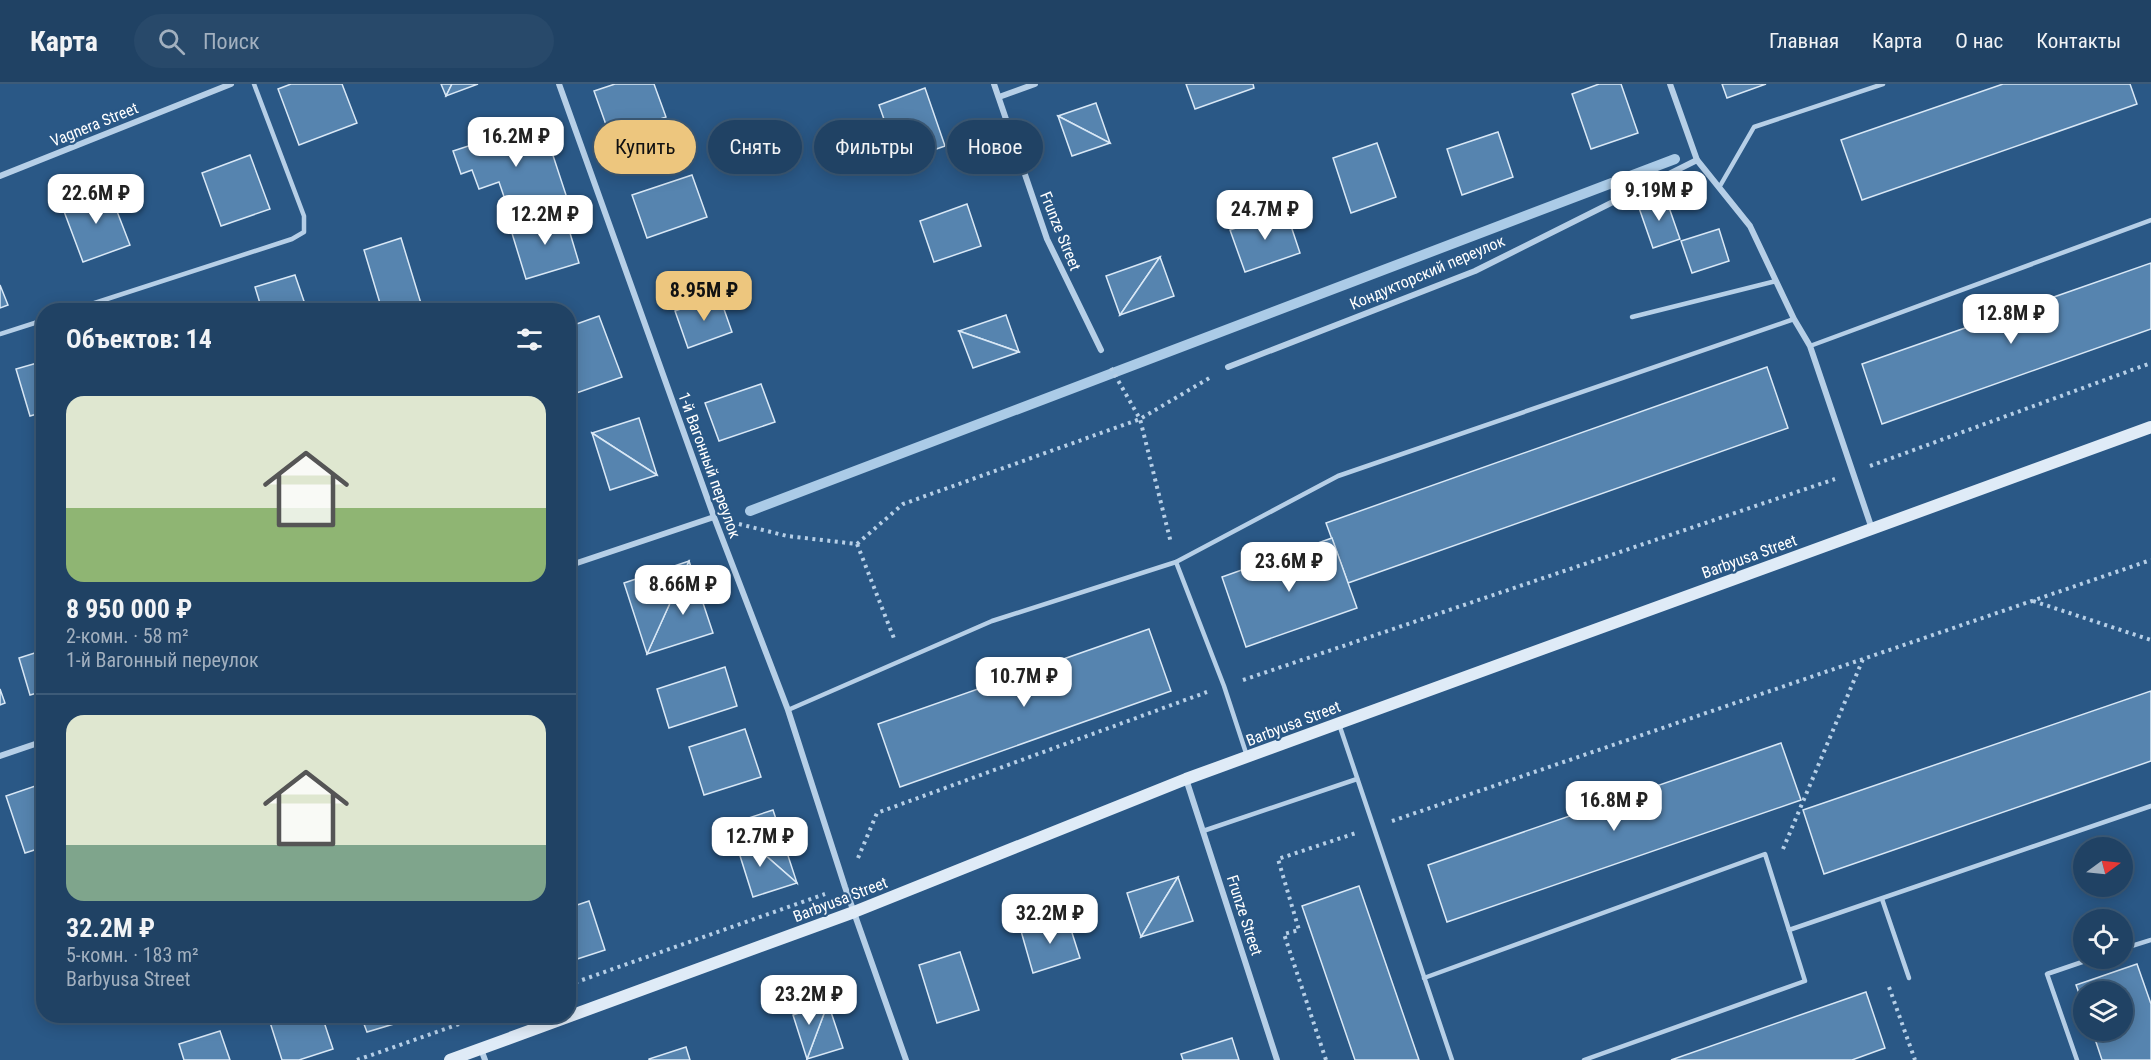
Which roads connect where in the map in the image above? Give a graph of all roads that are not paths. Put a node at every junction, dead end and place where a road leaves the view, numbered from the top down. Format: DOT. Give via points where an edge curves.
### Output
graph roads {
  1 [pos="231,84"];
  2 [pos="254,84"];
  3 [pos="559,84"];
  4 [pos="994,84"];
  5 [pos="1035,84"];
  6 [pos="1670,84"];
  7 [pos="1883,84"];
  8 [pos="999,97"];
  9 [pos="1697,160"];
  10 [pos="0,176"];
  11 [pos="1719,186"];
  12 [pos="2151,220"];
  13 [pos="1776,281"];
  14 [pos="95,303"];
  15 [pos="1632,317"];
  16 [pos="1794,319"];
  17 [pos="36,323"];
  18 [pos="0,334"];
  19 [pos="1810,346"];
  20 [pos="1101,350"];
  21 [pos="1228,367"];
  22 [pos="2151,427"];
  23 [pos="714,517"];
  24 [pos="1872,529"];
  25 [pos="1176,562"];
  26 [pos="576,563"];
  27 [pos="788,710"];
  28 [pos="1338,723"];
  29 [pos="36,744"];
  30 [pos="0,756"];
  31 [pos="1247,757"];
  32 [pos="1186,779"];
  33 [pos="1357,779"];
  34 [pos="2151,806"];
  35 [pos="1203,831"];
  36 [pos="1882,898"];
  37 [pos="854,912"];
  38 [pos="1789,930"];
  39 [pos="2151,940"];
  40 [pos="2133,946"];
  41 [pos="2073,965"];
  42 [pos="1424,978"];
  43 [pos="1909,978"];
  44 [pos="576,1018"];
  45 [pos="564,1023"];
  46 [pos="483,1054"];
  47 [pos="450,1060"];
  48 [pos="906,1060"];
  49 [pos="1277,1060"];
  50 [pos="1452,1060"];
  51 [pos="1584,1060"];
  52 [pos="2077,1060"];
  1 -- 10 [label="street, Vagnera Street"];
  2 -- 14 [label="lane" via="304,216 304,232"];
  3 -- 23 [label="street, 1-й Вагонный переулок"];
  4 -- 8 [label="street, Frunze Street"];
  5 -- 8 [label="street"];
  6 -- 9 [label="street"];
  7 -- 11 [label="lane" via="1754,128"];
  8 -- 20 [label="street, Frunze Street" via="1047,239"];
  9 -- 11 [label="street"];
  9 -- 21 [label="street, Кондукторский переулок" via="1475,271"];
  11 -- 13 [label="street" via="1749,226"];
  12 -- 19 [label="lane"];
  13 -- 15 [label="lane"];
  13 -- 16 [label="street"];
  16 -- 19 [label="street"];
  16 -- 25 [label="lane" via="1338,476"];
  17 -- 18 [label="lane"];
  19 -- 24 [label="street"];
  22 -- 24 [label="street, Barbyusa Street"];
  23 -- 26 [label="street"];
  23 -- 27 [label="street, 1-й Вагонный переулок"];
  24 -- 28 [label="street, Barbyusa Street"];
  25 -- 27 [label="lane" via="992,621"];
  25 -- 31 [label="lane"];
  27 -- 37 [label="street, 1-й Вагонный переулок"];
  28 -- 31 [label="street, Barbyusa Street"];
  28 -- 33 [label="lane"];
  29 -- 30 [label="street"];
  31 -- 32 [label="street, Barbyusa Street"];
  32 -- 35 [label="street, Frunze Street"];
  32 -- 37 [label="street, Barbyusa Street"];
  33 -- 35 [label="lane"];
  33 -- 42 [label="lane"];
  34 -- 36 [label="lane"];
  35 -- 49 [label="street, Frunze Street"];
  36 -- 38 [label="lane"];
  36 -- 43 [label="lane"];
  37 -- 44 [label="street, Barbyusa Street"];
  37 -- 48 [label="street, 1-й Вагонный переулок"];
  38 -- 42 [label="lane" via="1765,854"];
  38 -- 51 [label="lane" via="1805,981"];
  39 -- 40 [label="lane"];
  41 -- 52 [label="lane" via="2047,974"];
  42 -- 50 [label="lane"];
  45 -- 46 [label="street, Barbyusa Street"];
  46 -- 47 [label="street, Barbyusa Street"];
}
